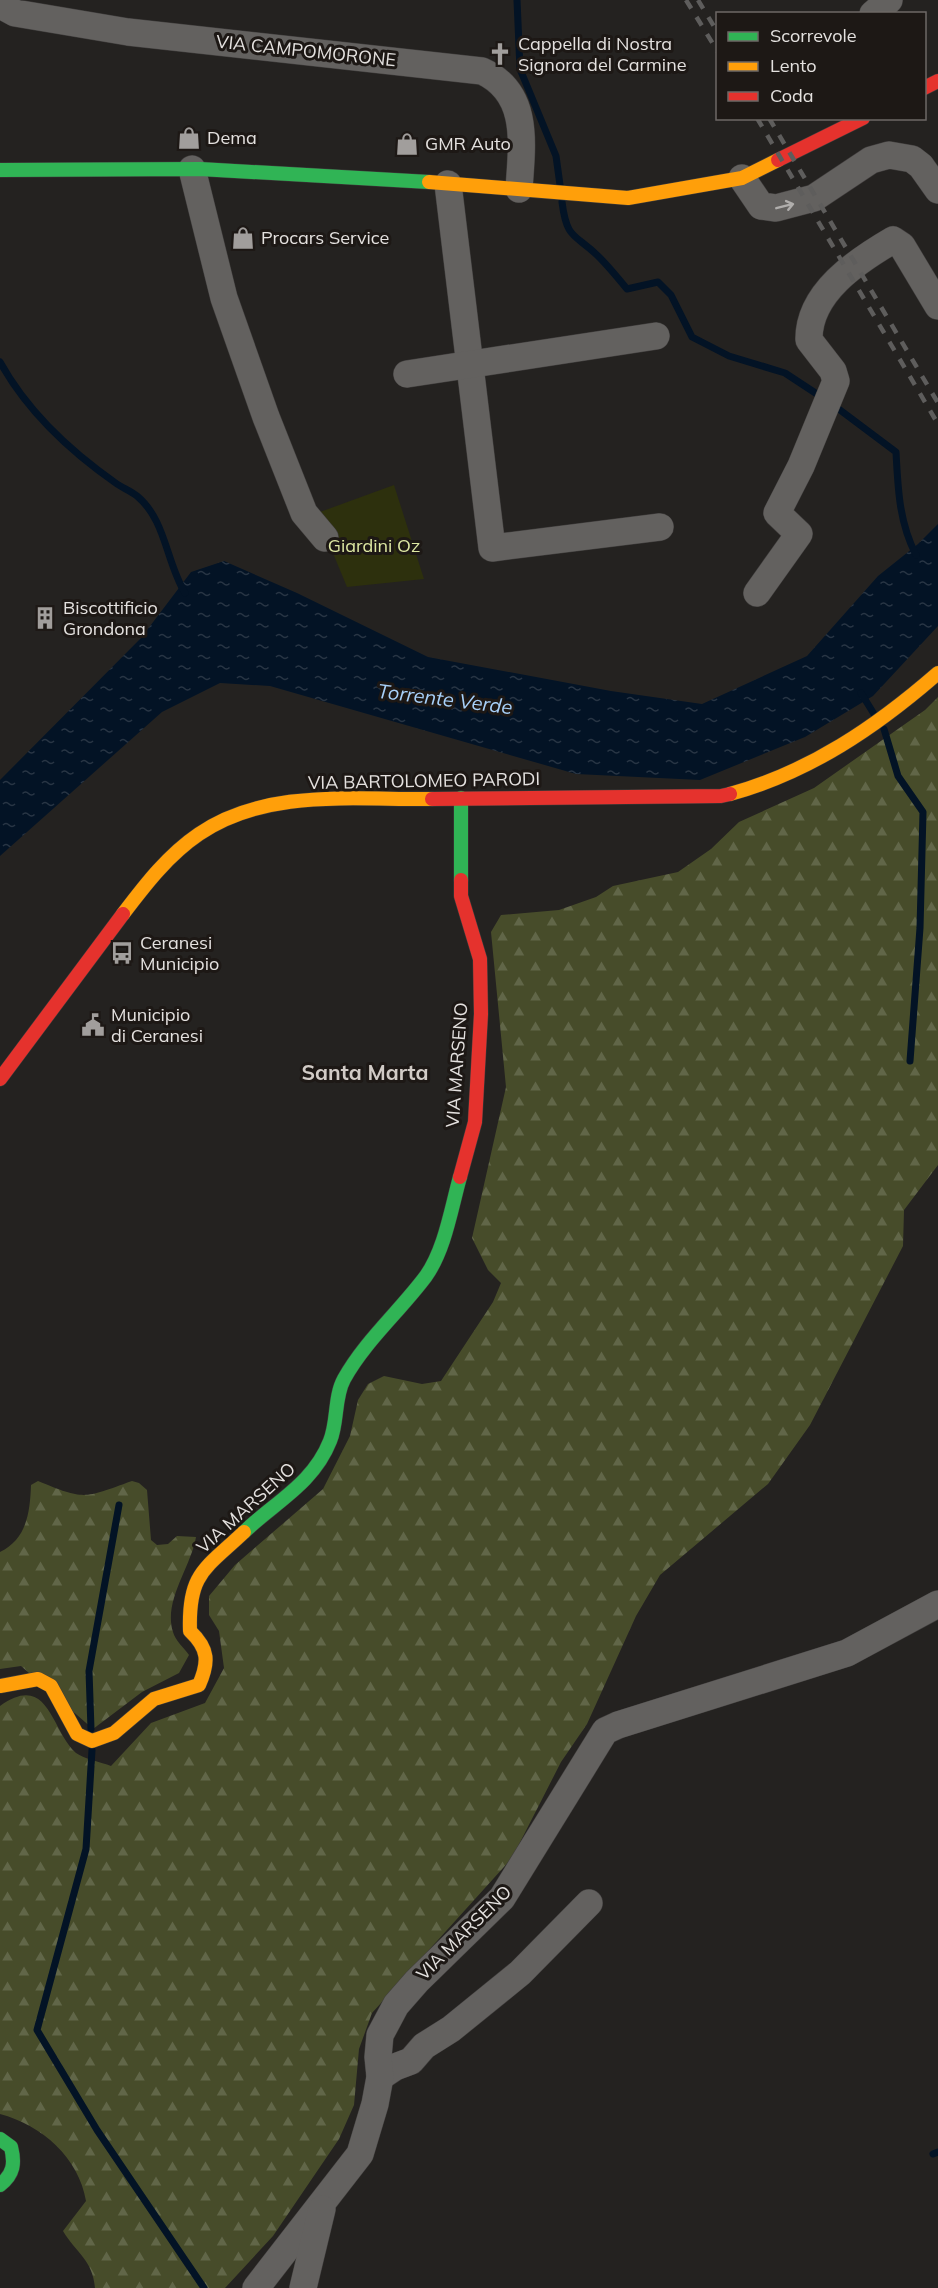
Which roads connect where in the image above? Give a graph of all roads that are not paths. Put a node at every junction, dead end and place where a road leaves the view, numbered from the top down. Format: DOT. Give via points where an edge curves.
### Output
graph roads {
  1 [pos="889,0"];
  2 [pos="0,5"];
  3 [pos="875,12"];
  4 [pos="854,120"];
  5 [pos="828,126"];
  6 [pos="192,169"];
  7 [pos="0,170"];
  8 [pos="742,178"];
  9 [pos="448,184"];
  10 [pos="532,190"];
  11 [pos="938,190"];
  12 [pos="938,306"];
  13 [pos="656,336"];
  14 [pos="470,364"];
  15 [pos="406,374"];
  16 [pos="660,527"];
  17 [pos="325,538"];
  18 [pos="757,593"];
  19 [pos="938,673"];
  20 [pos="461,798"];
  21 [pos="0,1079"];
  22 [pos="938,1604"];
  23 [pos="0,1686"];
  24 [pos="588,1903"];
  25 [pos="380,2077"];
  26 [pos="0,2139"];
  27 [pos="0,2185"];
  28 [pos="324,2199"];
  29 [pos="256,2288"];
  30 [pos="303,2288"];
  1 -- 3 [label="street"];
  2 -- 10 [label="street, VIA CAMPOMORONE" via="15,14 128,32 482,71 504,86 517,106"];
  4 -- 5 [label="main road"];
  5 -- 8 [label="main road"];
  6 -- 7 [label="main road"];
  6 -- 9 [label="main road"];
  6 -- 17 [label="street" via="224,298 266,417 304,513"];
  8 -- 10 [label="main road" via="628,198"];
  8 -- 11 [label="street, one-way" via="761,206 776,208 814,198 871,160 896,155 921,166"];
  9 -- 10 [label="main road"];
  9 -- 14 [label="street"];
  12 -- 18 [label="street" via="898,241 893,240 828,289 814,312 809,335 811,345 835,374 832,391 777,513 799,534"];
  13 -- 14 [label="street"];
  14 -- 15 [label="street"];
  14 -- 16 [label="street" via="492,548"];
  19 -- 20 [label="main road, VIA BARTOLOMEO PARODI" via="846,745 759,787 721,796"];
  20 -- 21 [label="main road, VIA BARTOLOMEO PARODI" via="286,801 210,826 158,870 60,994"];
  20 -- 23 [label="main road, VIA MARSENO" via="461,896 480,959 475,1122 440,1247 427,1274 343,1381 331,1439 319,1465 291,1495 261,1515 197,1577 189,1604 190,1632 205,1644 209,1665 199,1685 154,1699 114,1733 92,1741 77,1734 51,1686 38,1679"];
  22 -- 25 [label="street, VIA MARSENO" via="847,1653 605,1731 502,1898 396,2005 380,2035"];
  24 -- 25 [label="street" via="520,1973 424,2046 411,2061"];
  25 -- 28 [label="street, VIA MARSENO" via="360,2154"];
  26 -- 27 [label="main road" via="11,2147 15,2162 11,2176"];
  28 -- 29 [label="street, VIA MARSENO"];
  28 -- 30 [label="street"];
}
